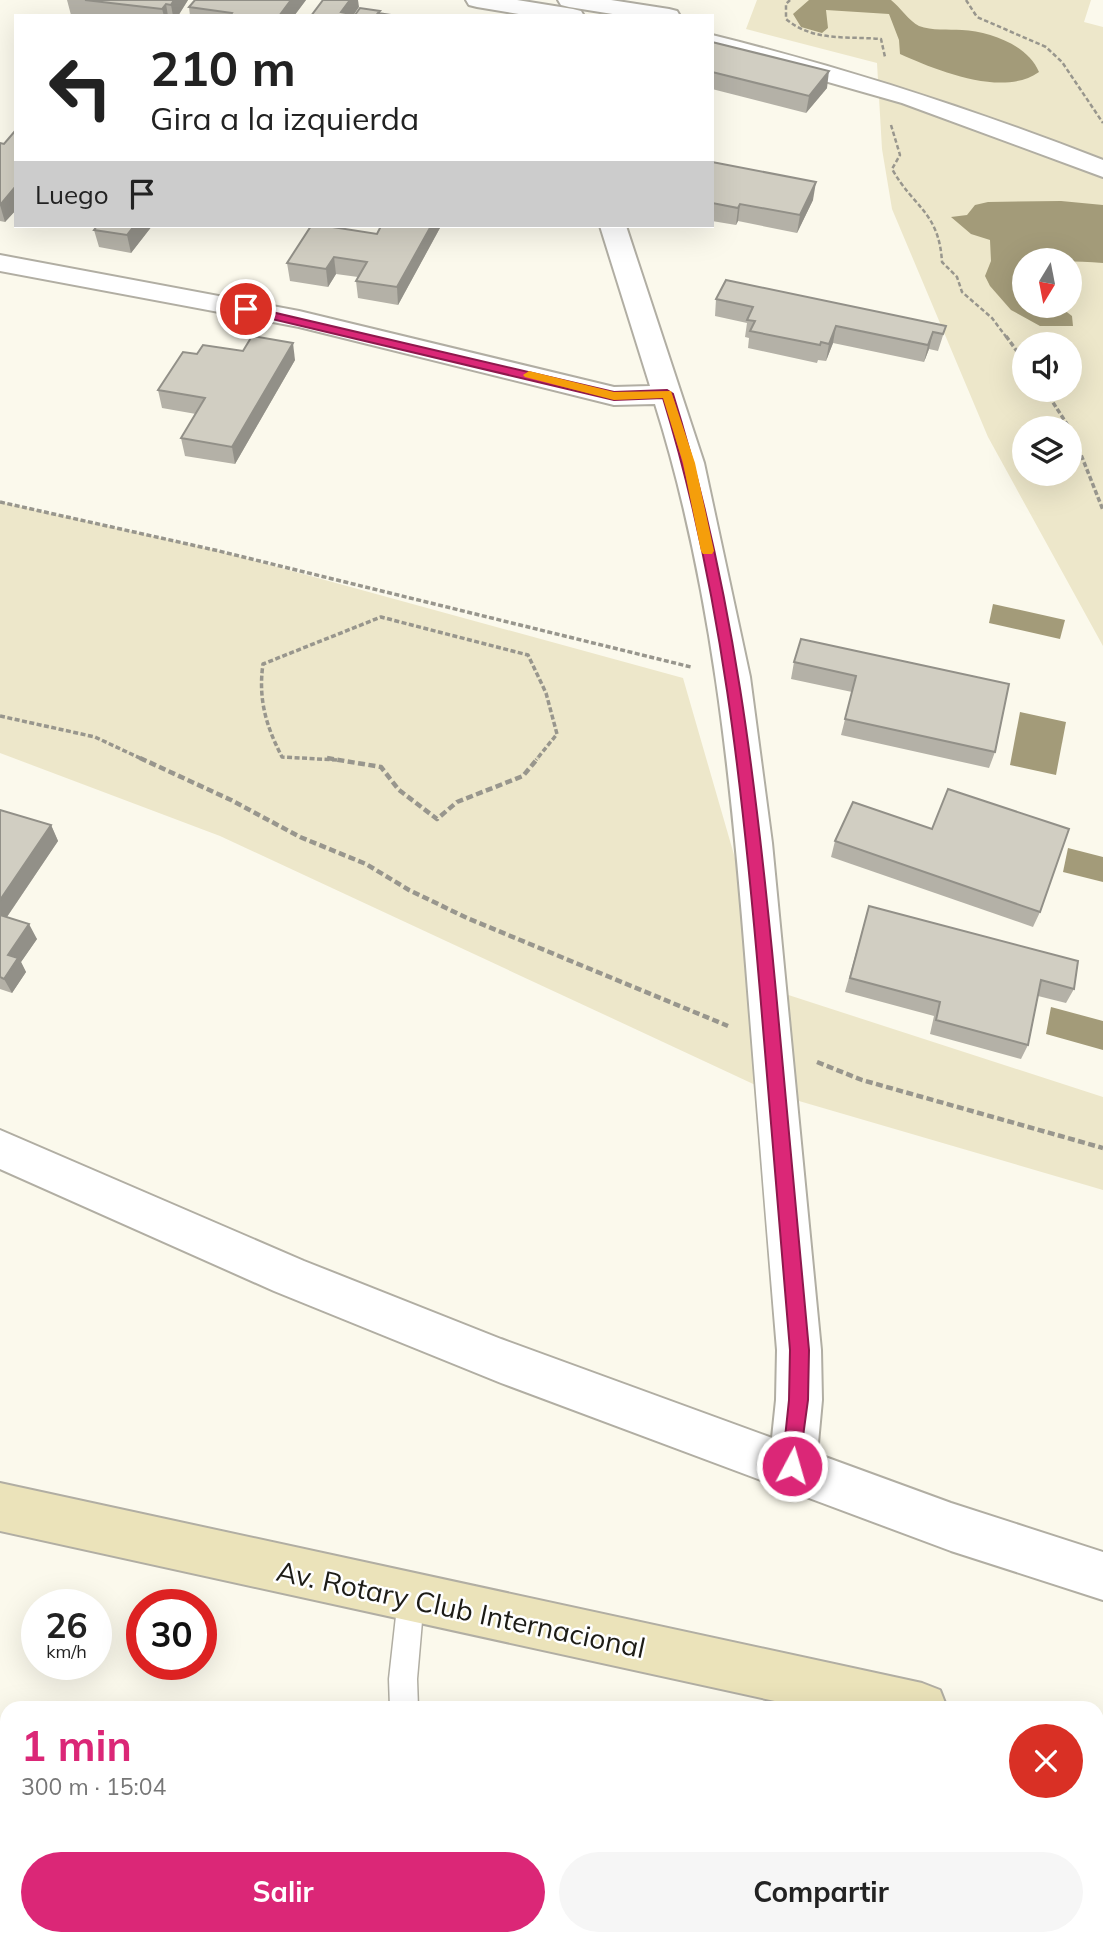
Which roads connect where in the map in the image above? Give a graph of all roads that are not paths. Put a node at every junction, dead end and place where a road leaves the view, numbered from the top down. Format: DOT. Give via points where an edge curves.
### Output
graph roads {
  1 [pos="477,0"];
  2 [pos="569,0"];
  3 [pos="525,8"];
  4 [pos="560,14"];
  5 [pos="656,14"];
  6 [pos="714,24"];
  7 [pos="714,42"];
  8 [pos="888,81"];
  9 [pos="1103,148"];
  10 [pos="1103,169"];
  11 [pos="614,228"];
  12 [pos="0,263"];
  13 [pos="667,394"];
  14 [pos="0,1149"];
  15 [pos="792,1466"];
  16 [pos="0,1507"];
  17 [pos="1103,1576"];
  18 [pos="411,1598"];
  19 [pos="404,1701"];
  20 [pos="889,1701"];
  1 -- 3 [label="street"];
  2 -- 5 [label="street"];
  3 -- 4 [label="street"];
  6 -- 8 [label="street" via="799,43"];
  7 -- 8 [label="street"];
  8 -- 9 [label="street" via="1025,117"];
  8 -- 10 [label="street"];
  11 -- 13 [label="street"];
  12 -- 13 [label="street" via="299,320 614,396"];
  13 -- 15 [label="street" via="689,463 733,677 754,843 799,1350"];
  14 -- 15 [label="street" via="289,1276 501,1361"];
  15 -- 17 [label="street" via="951,1527"];
  16 -- 18 [label="main road, Av. Rotary Club Internacional"];
  18 -- 19 [label="lane"];
  18 -- 20 [label="main road, Av. Rotary Club Internacional"];
}
